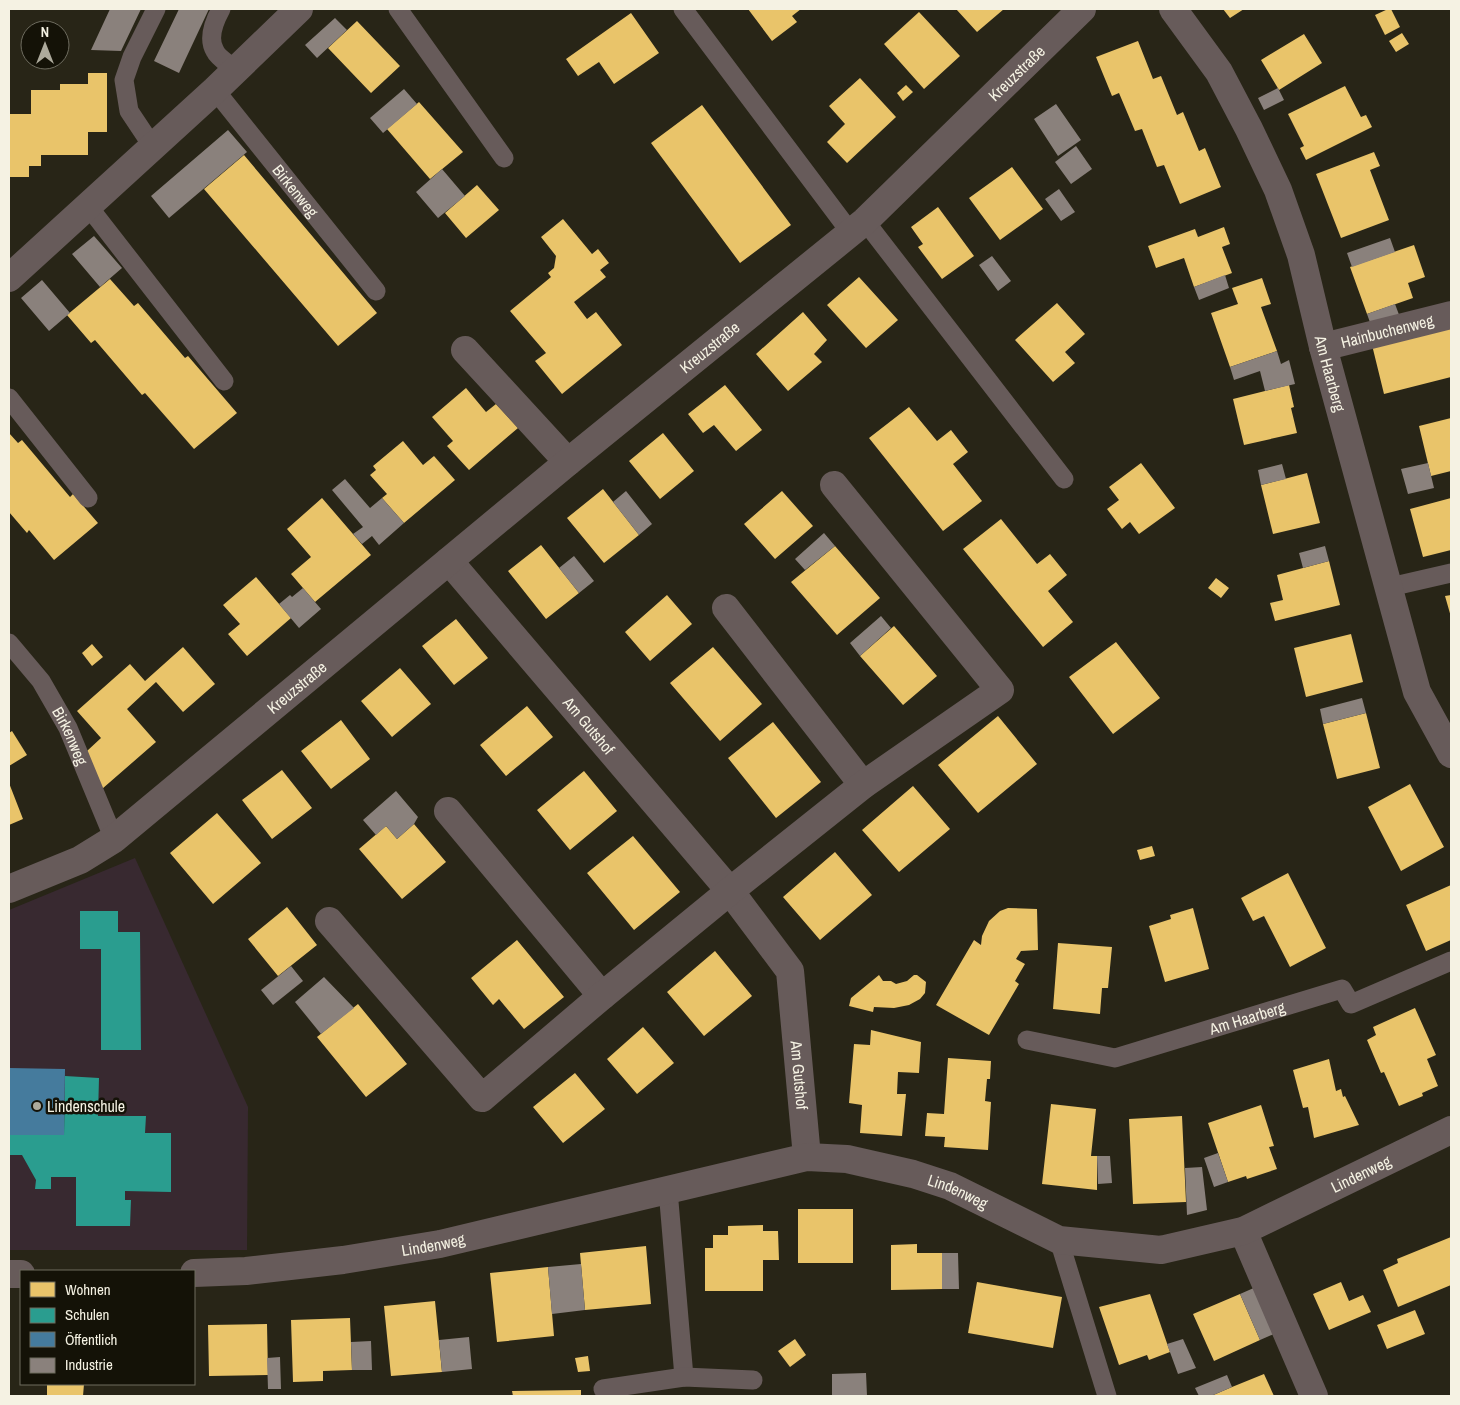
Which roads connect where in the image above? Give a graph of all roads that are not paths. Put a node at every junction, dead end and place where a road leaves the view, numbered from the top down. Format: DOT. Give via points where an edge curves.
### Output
graph roads {
  1 [pos="156,9"];
  2 [pos="222,9"];
  3 [pos="299,9"];
  4 [pos="398,9"];
  5 [pos="683,9"];
  6 [pos="1082,9"];
  7 [pos="1173,9"];
  8 [pos="236,70"];
  9 [pos="215,90"];
  10 [pos="153,147"];
  11 [pos="504,158"];
  12 [pos="88,206"];
  13 [pos="858,227"];
  14 [pos="9,278"];
  15 [pos="376,291"];
  16 [pos="1451,315"];
  17 [pos="1323,347"];
  18 [pos="465,350"];
  19 [pos="224,381"];
  20 [pos="9,398"];
  21 [pos="568,462"];
  22 [pos="1064,479"];
  23 [pos="834,485"];
  24 [pos="88,498"];
  25 [pos="449,561"];
  26 [pos="1451,573"];
  27 [pos="1390,587"];
  28 [pos="726,608"];
  29 [pos="9,643"];
  30 [pos="1451,754"];
  31 [pos="863,785"];
  32 [pos="448,811"];
  33 [pos="114,839"];
  34 [pos="9,889"];
  35 [pos="730,891"];
  36 [pos="329,922"];
  37 [pos="1451,961"];
  38 [pos="602,996"];
  39 [pos="1027,1040"];
  40 [pos="1451,1130"];
  41 [pos="806,1158"];
  42 [pos="668,1190"];
  43 [pos="1243,1231"];
  44 [pos="1060,1240"];
  45 [pos="195,1273"];
  46 [pos="684,1377"];
  47 [pos="754,1380"];
  48 [pos="603,1389"];
  49 [pos="1107,1396"];
  50 [pos="1314,1396"];
  1 -- 10 [label="lane" via="124,80 129,111"];
  2 -- 8 [label="lane" via="212,38 215,52"];
  3 -- 8 [label="street"];
  4 -- 11 [label="lane"];
  5 -- 13 [label="lane"];
  6 -- 13 [label="street, Kreuzstraße"];
  7 -- 17 [label="street, Am Haarberg" via="1219,72 1278,190 1301,255"];
  8 -- 9 [label="street"];
  9 -- 10 [label="street"];
  9 -- 15 [label="lane, Birkenweg"];
  10 -- 12 [label="street"];
  12 -- 14 [label="street"];
  12 -- 19 [label="lane"];
  13 -- 21 [label="street, Kreuzstraße"];
  13 -- 22 [label="lane"];
  16 -- 17 [label="street, Hainbuchenweg"];
  17 -- 27 [label="street, Am Haarberg"];
  18 -- 21 [label="street"];
  20 -- 24 [label="lane"];
  21 -- 25 [label="street, Kreuzstraße"];
  23 -- 31 [label="street" via="1000,690"];
  25 -- 33 [label="street, Kreuzstraße"];
  25 -- 35 [label="street, Am Gutshof"];
  26 -- 27 [label="lane"];
  27 -- 30 [label="street, Am Haarberg" via="1417,692"];
  28 -- 31 [label="street"];
  29 -- 33 [label="lane, Birkenweg" via="41,681 68,728"];
  31 -- 35 [label="street"];
  32 -- 38 [label="street"];
  33 -- 34 [label="street, Kreuzstraße" via="80,860"];
  35 -- 38 [label="street"];
  35 -- 41 [label="street, Am Gutshof" via="790,971"];
  36 -- 38 [label="street" via="482,1098"];
  37 -- 39 [label="lane, Am Haarberg" via="1351,1004 1342,989 1115,1058"];
  40 -- 43 [label="street, Lindenweg"];
  41 -- 42 [label="street, Lindenweg"];
  41 -- 44 [label="street, Lindenweg" via="847,1159 913,1174 950,1186"];
  42 -- 45 [label="street, Lindenweg" via="440,1244 343,1260"];
  42 -- 46 [label="lane"];
  43 -- 44 [label="street, Lindenweg" via="1161,1250"];
  43 -- 50 [label="street"];
  44 -- 49 [label="lane"];
  46 -- 47 [label="lane"];
  46 -- 48 [label="lane"];
}
